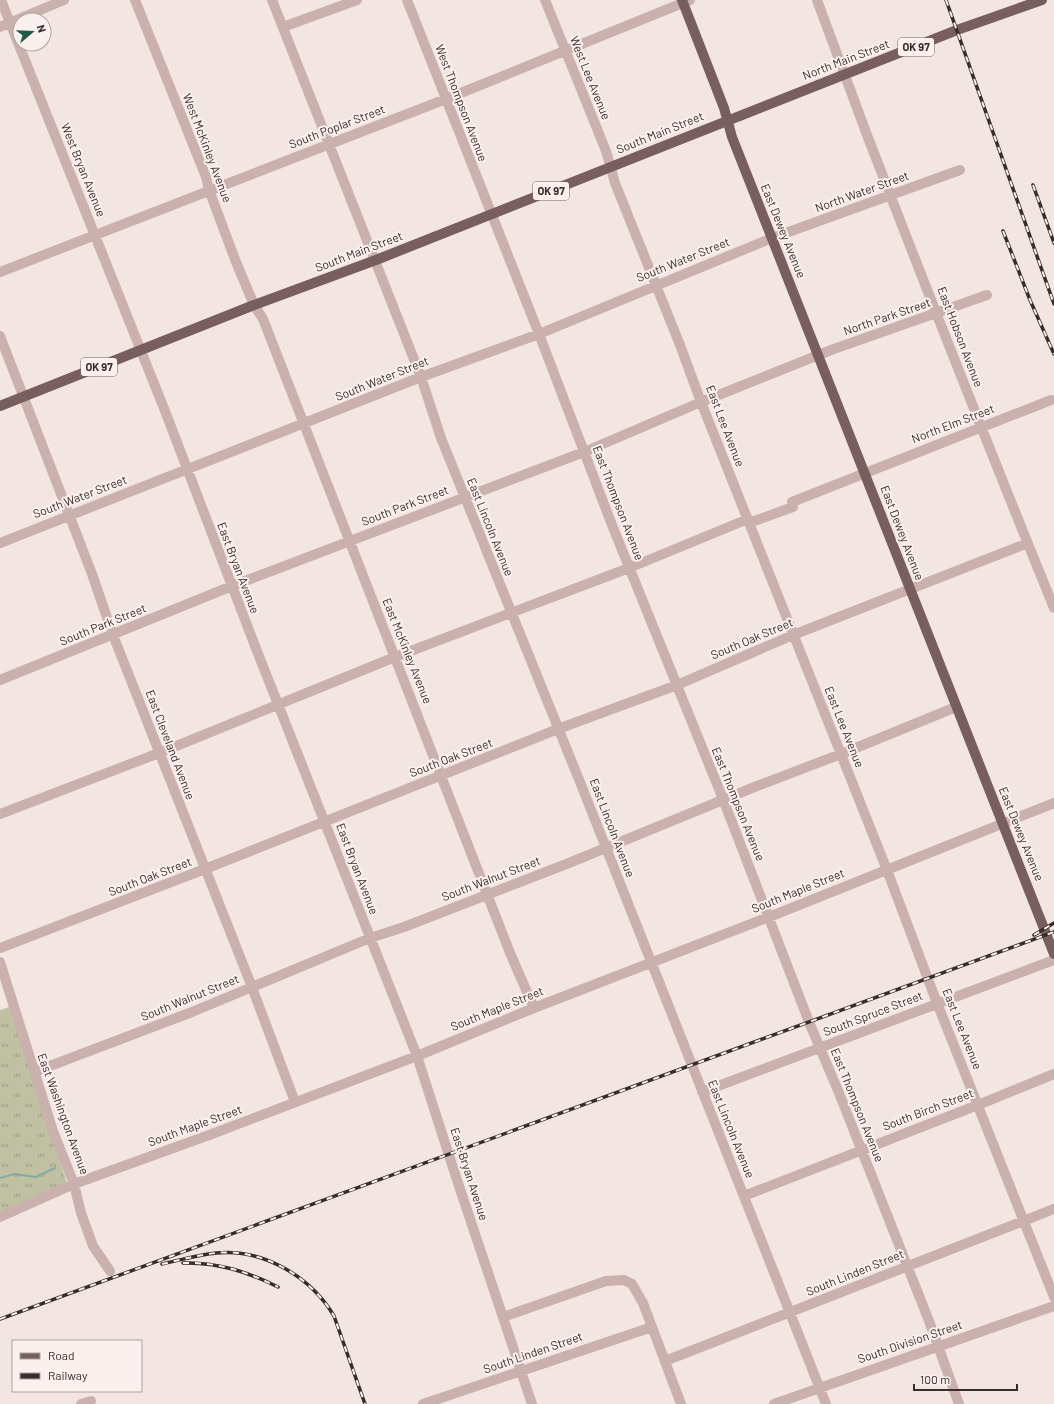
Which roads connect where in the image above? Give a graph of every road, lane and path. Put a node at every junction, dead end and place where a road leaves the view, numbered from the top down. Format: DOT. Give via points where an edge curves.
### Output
graph roads {
  1 [pos="1,0"];
  2 [pos="64,0"];
  3 [pos="136,0"];
  4 [pos="272,0"];
  5 [pos="357,0"];
  6 [pos="407,0"];
  7 [pos="545,0"];
  8 [pos="817,0"];
  9 [pos="1042,0"];
  10 [pos="685,1"];
  11 [pos="10,22"];
  12 [pos="0,27"];
  13 [pos="283,27"];
  14 [pos="565,50"];
  15 [pos="845,74"];
  16 [pos="446,98"];
  17 [pos="727,121"];
  18 [pos="329,143"];
  19 [pos="611,167"];
  20 [pos="960,170"];
  21 [pos="209,190"];
  22 [pos="891,194"];
  23 [pos="491,215"];
  24 [pos="95,236"];
  25 [pos="772,238"];
  26 [pos="376,260"];
  27 [pos="0,272"];
  28 [pos="657,284"];
  29 [pos="987,294"];
  30 [pos="254,305"];
  31 [pos="937,313"];
  32 [pos="539,334"];
  33 [pos="0,336"];
  34 [pos="140,350"];
  35 [pos="818,355"];
  36 [pos="421,377"];
  37 [pos="23,397"];
  38 [pos="1051,400"];
  39 [pos="701,402"];
  40 [pos="0,406"];
  41 [pos="305,423"];
  42 [pos="980,427"];
  43 [pos="584,452"];
  44 [pos="187,469"];
  45 [pos="865,472"];
  46 [pos="465,497"];
  47 [pos="69,515"];
  48 [pos="749,521"];
  49 [pos="349,541"];
  50 [pos="0,542"];
  51 [pos="1028,543"];
  52 [pos="629,568"];
  53 [pos="232,586"];
  54 [pos="910,589"];
  55 [pos="1054,608"];
  56 [pos="511,614"];
  57 [pos="114,635"];
  58 [pos="793,635"];
  59 [pos="395,658"];
  60 [pos="0,680"];
  61 [pos="677,685"];
  62 [pos="279,704"];
  63 [pos="956,707"];
  64 [pos="558,729"];
  65 [pos="159,753"];
  66 [pos="841,754"];
  67 [pos="442,775"];
  68 [pos="723,799"];
  69 [pos="1054,803"];
  70 [pos="0,814"];
  71 [pos="324,821"];
  72 [pos="1002,824"];
  73 [pos="606,848"];
  74 [pos="205,869"];
  75 [pos="887,870"];
  76 [pos="488,895"];
  77 [pos="769,917"];
  78 [pos="370,938"];
  79 [pos="0,948"];
  80 [pos="1054,954"];
  81 [pos="1054,960"];
  82 [pos="0,962"];
  83 [pos="651,962"];
  84 [pos="252,987"];
  85 [pos="937,1003"];
  86 [pos="534,1008"];
  87 [pos="820,1048"];
  88 [pos="417,1056"];
  89 [pos="34,1072"];
  90 [pos="1054,1074"];
  91 [pos="702,1092"];
  92 [pos="295,1102"];
  93 [pos="978,1105"];
  94 [pos="861,1150"];
  95 [pos="74,1184"];
  96 [pos="744,1196"];
  97 [pos="1054,1209"];
  98 [pos="0,1217"];
  99 [pos="1023,1221"];
  100 [pos="907,1267"];
  101 [pos="110,1271"];
  102 [pos="1054,1297"];
  103 [pos="1054,1306"];
  104 [pos="790,1313"];
  105 [pos="503,1317"];
  106 [pos="652,1327"];
  107 [pos="939,1346"];
  108 [pos="665,1361"];
  109 [pos="521,1371"];
  110 [pos="820,1388"];
  111 [pos="423,1404"];
  112 [pos="532,1404"];
  113 [pos="681,1404"];
  114 [pos="774,1404"];
  115 [pos="826,1404"];
  116 [pos="959,1404"];
  1 -- 11 [label="street, West Bryan Avenue"];
  2 -- 11 [label="street"];
  3 -- 21 [label="street, West McKinley Avenue"];
  4 -- 13 [label="street, East Lincoln Avenue"];
  5 -- 13 [label="street"];
  6 -- 16 [label="street, West Thompson Avenue"];
  7 -- 14 [label="street, West Lee Avenue"];
  8 -- 15 [label="street, East Hobson Avenue"];
  9 -- 15 [label="main road, North Main Street / OK 97"];
  10 -- 14 [label="street, South Poplar Street"];
  10 -- 17 [label="main road, East Dewey Avenue"];
  11 -- 12 [label="street"];
  11 -- 24 [label="street, West Bryan Avenue"];
  13 -- 18 [label="street, East Lincoln Avenue"];
  14 -- 16 [label="street, South Poplar Street"];
  14 -- 19 [label="street, West Lee Avenue"];
  15 -- 17 [label="main road, North Main Street / OK 97"];
  15 -- 22 [label="street, East Hobson Avenue"];
  16 -- 18 [label="street, South Poplar Street"];
  16 -- 23 [label="street, West Thompson Avenue"];
  17 -- 19 [label="main road, South Main Street / OK 97"];
  17 -- 25 [label="main road, East Dewey Avenue"];
  18 -- 21 [label="street, South Poplar Street"];
  18 -- 26 [label="street, East Lincoln Avenue"];
  19 -- 23 [label="main road, South Main Street / OK 97"];
  19 -- 28 [label="street, East Lee Avenue" via="615,183"];
  20 -- 22 [label="street, North Water Street"];
  21 -- 24 [label="street, South Poplar Street"];
  21 -- 30 [label="street, West McKinley Avenue"];
  22 -- 25 [label="street, North Water Street"];
  22 -- 31 [label="street, East Hobson Avenue"];
  23 -- 26 [label="main road, South Main Street / OK 97"];
  23 -- 32 [label="street, East Thompson Avenue"];
  24 -- 27 [label="street, South Poplar Street"];
  24 -- 34 [label="street, West Bryan Avenue"];
  25 -- 28 [label="street, South Water Street"];
  25 -- 35 [label="main road, East Dewey Avenue"];
  26 -- 30 [label="main road, South Main Street / OK 97"];
  26 -- 36 [label="street, East Lincoln Avenue"];
  28 -- 32 [label="street, South Water Street"];
  28 -- 39 [label="street, East Lee Avenue"];
  29 -- 31 [label="street, North Park Street"];
  30 -- 34 [label="main road, South Main Street / OK 97"];
  30 -- 41 [label="street, East McKinley Avenue"];
  31 -- 35 [label="street, North Park Street"];
  31 -- 42 [label="street, East Hobson Avenue"];
  32 -- 36 [label="street, South Water Street"];
  32 -- 43 [label="street, East Thompson Avenue"];
  33 -- 37 [label="street, East Cleveland Avenue"];
  34 -- 37 [label="main road, South Main Street / OK 97"];
  34 -- 44 [label="street, East Bryan Avenue"];
  35 -- 39 [label="street, South Park Street"];
  35 -- 45 [label="main road, East Dewey Avenue"];
  36 -- 41 [label="street, South Water Street"];
  36 -- 46 [label="street, East Lincoln Avenue" via="441,438"];
  37 -- 40 [label="main road, South Main Street / OK 97"];
  37 -- 47 [label="street, East Cleveland Avenue"];
  38 -- 42 [label="street, North Elm Street"];
  39 -- 43 [label="street, South Park Street"];
  39 -- 48 [label="street, East Lee Avenue"];
  41 -- 44 [label="street, South Water Street"];
  41 -- 49 [label="street, East McKinley Avenue"];
  42 -- 45 [label="street, North Elm Street"];
  42 -- 51 [label="street, East Hobson Avenue"];
  43 -- 46 [label="street, South Park Street"];
  43 -- 52 [label="street, East Thompson Avenue"];
  44 -- 47 [label="street, South Water Street"];
  44 -- 53 [label="street, East Bryan Avenue"];
  45 -- 48 [label="street, North Elm Street" via="792,502 793,507"];
  45 -- 54 [label="main road, East Dewey Avenue"];
  46 -- 49 [label="street, South Park Street"];
  46 -- 56 [label="street, East Lincoln Avenue"];
  47 -- 50 [label="street, South Water Street"];
  47 -- 57 [label="street, East Cleveland Avenue"];
  48 -- 52 [label="street"];
  48 -- 58 [label="street, East Lee Avenue"];
  49 -- 53 [label="street, South Park Street"];
  49 -- 59 [label="street, East McKinley Avenue"];
  51 -- 54 [label="street, South Oak Street"];
  51 -- 55 [label="street, East Hobson Avenue"];
  52 -- 56 [label="street"];
  52 -- 61 [label="street, East Thompson Avenue"];
  53 -- 57 [label="street, South Park Street"];
  53 -- 62 [label="street, East Bryan Avenue"];
  54 -- 58 [label="street, South Oak Street"];
  54 -- 63 [label="main road, East Dewey Avenue"];
  56 -- 59 [label="street"];
  56 -- 64 [label="street, East Lincoln Avenue"];
  57 -- 60 [label="street, South Park Street"];
  57 -- 65 [label="street, East Cleveland Avenue"];
  58 -- 61 [label="street, South Oak Street"];
  58 -- 66 [label="street, East Lee Avenue"];
  59 -- 62 [label="street"];
  59 -- 67 [label="street, East McKinley Avenue"];
  61 -- 64 [label="street, South Oak Street"];
  61 -- 68 [label="street, East Thompson Avenue"];
  62 -- 65 [label="street"];
  62 -- 71 [label="street, East Bryan Avenue"];
  63 -- 66 [label="street, South Walnut Street"];
  63 -- 72 [label="main road, East Dewey Avenue"];
  64 -- 67 [label="street, South Oak Street"];
  64 -- 73 [label="street, East Lincoln Avenue"];
  65 -- 70 [label="street"];
  65 -- 74 [label="street, East Cleveland Avenue"];
  66 -- 68 [label="street, South Walnut Street"];
  66 -- 75 [label="street, East Lee Avenue"];
  67 -- 71 [label="street, South Oak Street"];
  67 -- 76 [label="street, East McKinley Avenue"];
  68 -- 73 [label="street, South Walnut Street"];
  68 -- 77 [label="street, East Thompson Avenue"];
  69 -- 72 [label="street, South Maple Street"];
  71 -- 74 [label="street, South Oak Street"];
  71 -- 78 [label="street, East Bryan Avenue"];
  72 -- 75 [label="street, South Maple Street"];
  72 -- 80 [label="main road, East Dewey Avenue"];
  73 -- 76 [label="street, South Walnut Street"];
  73 -- 83 [label="street, East Lincoln Avenue"];
  74 -- 79 [label="street, South Oak Street"];
  74 -- 84 [label="street, East Cleveland Avenue"];
  75 -- 77 [label="street, South Maple Street"];
  75 -- 85 [label="street, East Lee Avenue"];
  76 -- 78 [label="street, South Walnut Street"];
  76 -- 86 [label="street, East McKinley Avenue"];
  77 -- 83 [label="street, South Maple Street"];
  77 -- 87 [label="street, East Thompson Avenue"];
  78 -- 84 [label="street, South Walnut Street"];
  78 -- 88 [label="street, East Bryan Avenue"];
  81 -- 85 [label="street, South Spruce Street"];
  82 -- 89 [label="street, East Washington Avenue"];
  83 -- 86 [label="street, South Maple Street"];
  83 -- 91 [label="street, East Lincoln Avenue"];
  84 -- 89 [label="street, South Walnut Street"];
  84 -- 92 [label="street, East Cleveland Avenue"];
  85 -- 87 [label="street, South Spruce Street"];
  85 -- 93 [label="street, East Lee Avenue"];
  86 -- 88 [label="street, South Maple Street"];
  87 -- 91 [label="street, South Spruce Street"];
  87 -- 94 [label="street, East Thompson Avenue"];
  88 -- 92 [label="street, South Maple Street"];
  88 -- 105 [label="street, East Bryan Avenue"];
  89 -- 95 [label="street, East Washington Avenue"];
  90 -- 93 [label="street, South Birch Street"];
  91 -- 96 [label="street, East Lincoln Avenue"];
  92 -- 95 [label="street, South Maple Street"];
  93 -- 94 [label="street, South Birch Street"];
  93 -- 99 [label="street, East Lee Avenue"];
  94 -- 96 [label="street, South Birch Street"];
  94 -- 100 [label="street, East Thompson Avenue"];
  95 -- 98 [label="street, South Maple Street"];
  95 -- 101 [label="street, East Washington Avenue" via="81,1214 93,1246"];
  96 -- 104 [label="street, East Lincoln Avenue"];
  97 -- 99 [label="street, South Linden Street"];
  99 -- 100 [label="street, South Linden Street"];
  99 -- 102 [label="street, East Lee Avenue"];
  100 -- 104 [label="street, South Linden Street"];
  100 -- 107 [label="street, East Thompson Avenue"];
  103 -- 107 [label="street, South Division Street"];
  104 -- 108 [label="street, South Linden Street"];
  104 -- 110 [label="street, East Lincoln Avenue"];
  105 -- 106 [label="street" via="606,1281 624,1280 637,1290"];
  105 -- 109 [label="street, East Bryan Avenue"];
  106 -- 108 [label="street"];
  106 -- 109 [label="street, South Linden Street"];
  107 -- 110 [label="street, South Division Street"];
  107 -- 116 [label="street, East Thompson Avenue"];
  108 -- 113 [label="street"];
  109 -- 111 [label="street, South Linden Street"];
  109 -- 112 [label="street, East Bryan Avenue"];
  110 -- 114 [label="street, South Division Street"];
  110 -- 115 [label="street, East Lincoln Avenue"];
}
